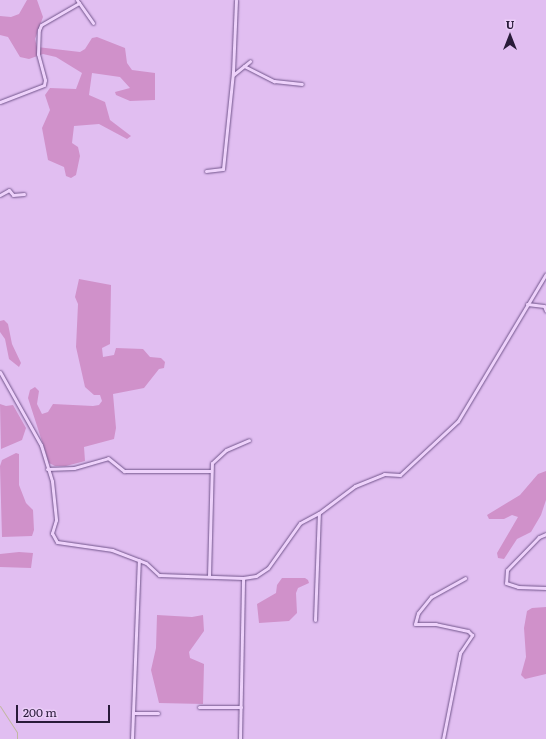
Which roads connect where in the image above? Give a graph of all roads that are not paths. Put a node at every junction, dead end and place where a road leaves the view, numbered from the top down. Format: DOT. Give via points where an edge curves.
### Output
graph roads {
  1 [pos="236,0"];
  2 [pos="78,1"];
  3 [pos="93,23"];
  4 [pos="250,61"];
  5 [pos="244,66"];
  6 [pos="233,75"];
  7 [pos="302,84"];
  8 [pos="0,102"];
  9 [pos="206,171"];
  10 [pos="24,194"];
  11 [pos="0,196"];
  12 [pos="546,274"];
  13 [pos="527,304"];
  14 [pos="546,311"];
  15 [pos="0,372"];
  16 [pos="249,440"];
  17 [pos="47,469"];
  18 [pos="211,471"];
  19 [pos="319,513"];
  20 [pos="546,534"];
  21 [pos="139,560"];
  22 [pos="209,576"];
  23 [pos="243,578"];
  24 [pos="465,578"];
  25 [pos="546,588"];
  26 [pos="315,620"];
  27 [pos="199,707"];
  28 [pos="241,707"];
  29 [pos="133,713"];
  30 [pos="158,713"];
  31 [pos="132,739"];
  32 [pos="240,739"];
  33 [pos="443,739"];
  1 -- 6 [label="street"];
  2 -- 3 [label="street"];
  2 -- 8 [label="street" via="41,25 39,30 38,54 45,80 44,86"];
  4 -- 5 [label="street"];
  5 -- 6 [label="street"];
  5 -- 7 [label="street" via="274,81"];
  6 -- 9 [label="street" via="223,169"];
  10 -- 11 [label="street" via="13,194 7,190"];
  12 -- 13 [label="street"];
  13 -- 14 [label="street" via="542,306"];
  13 -- 19 [label="street" via="458,421 400,475 384,474 355,486"];
  15 -- 17 [label="street" via="13,399 37,435"];
  16 -- 18 [label="street" via="220,454 214,461"];
  17 -- 18 [label="street" via="74,468 108,458 124,472"];
  17 -- 21 [label="street" via="52,481 56,520 52,533 57,542 106,548"];
  18 -- 22 [label="street"];
  19 -- 23 [label="street" via="300,523 263,573"];
  19 -- 26 [label="street"];
  20 -- 25 [label="street" via="539,537 507,570 506,583 518,587"];
  21 -- 22 [label="street" via="158,575"];
  21 -- 29 [label="street"];
  22 -- 23 [label="street"];
  23 -- 28 [label="street"];
  24 -- 33 [label="street" via="431,597 418,613 414,624 436,624 468,631 472,635 460,653"];
  27 -- 28 [label="street"];
  28 -- 32 [label="street"];
  29 -- 30 [label="street"];
  29 -- 31 [label="street"];
}
